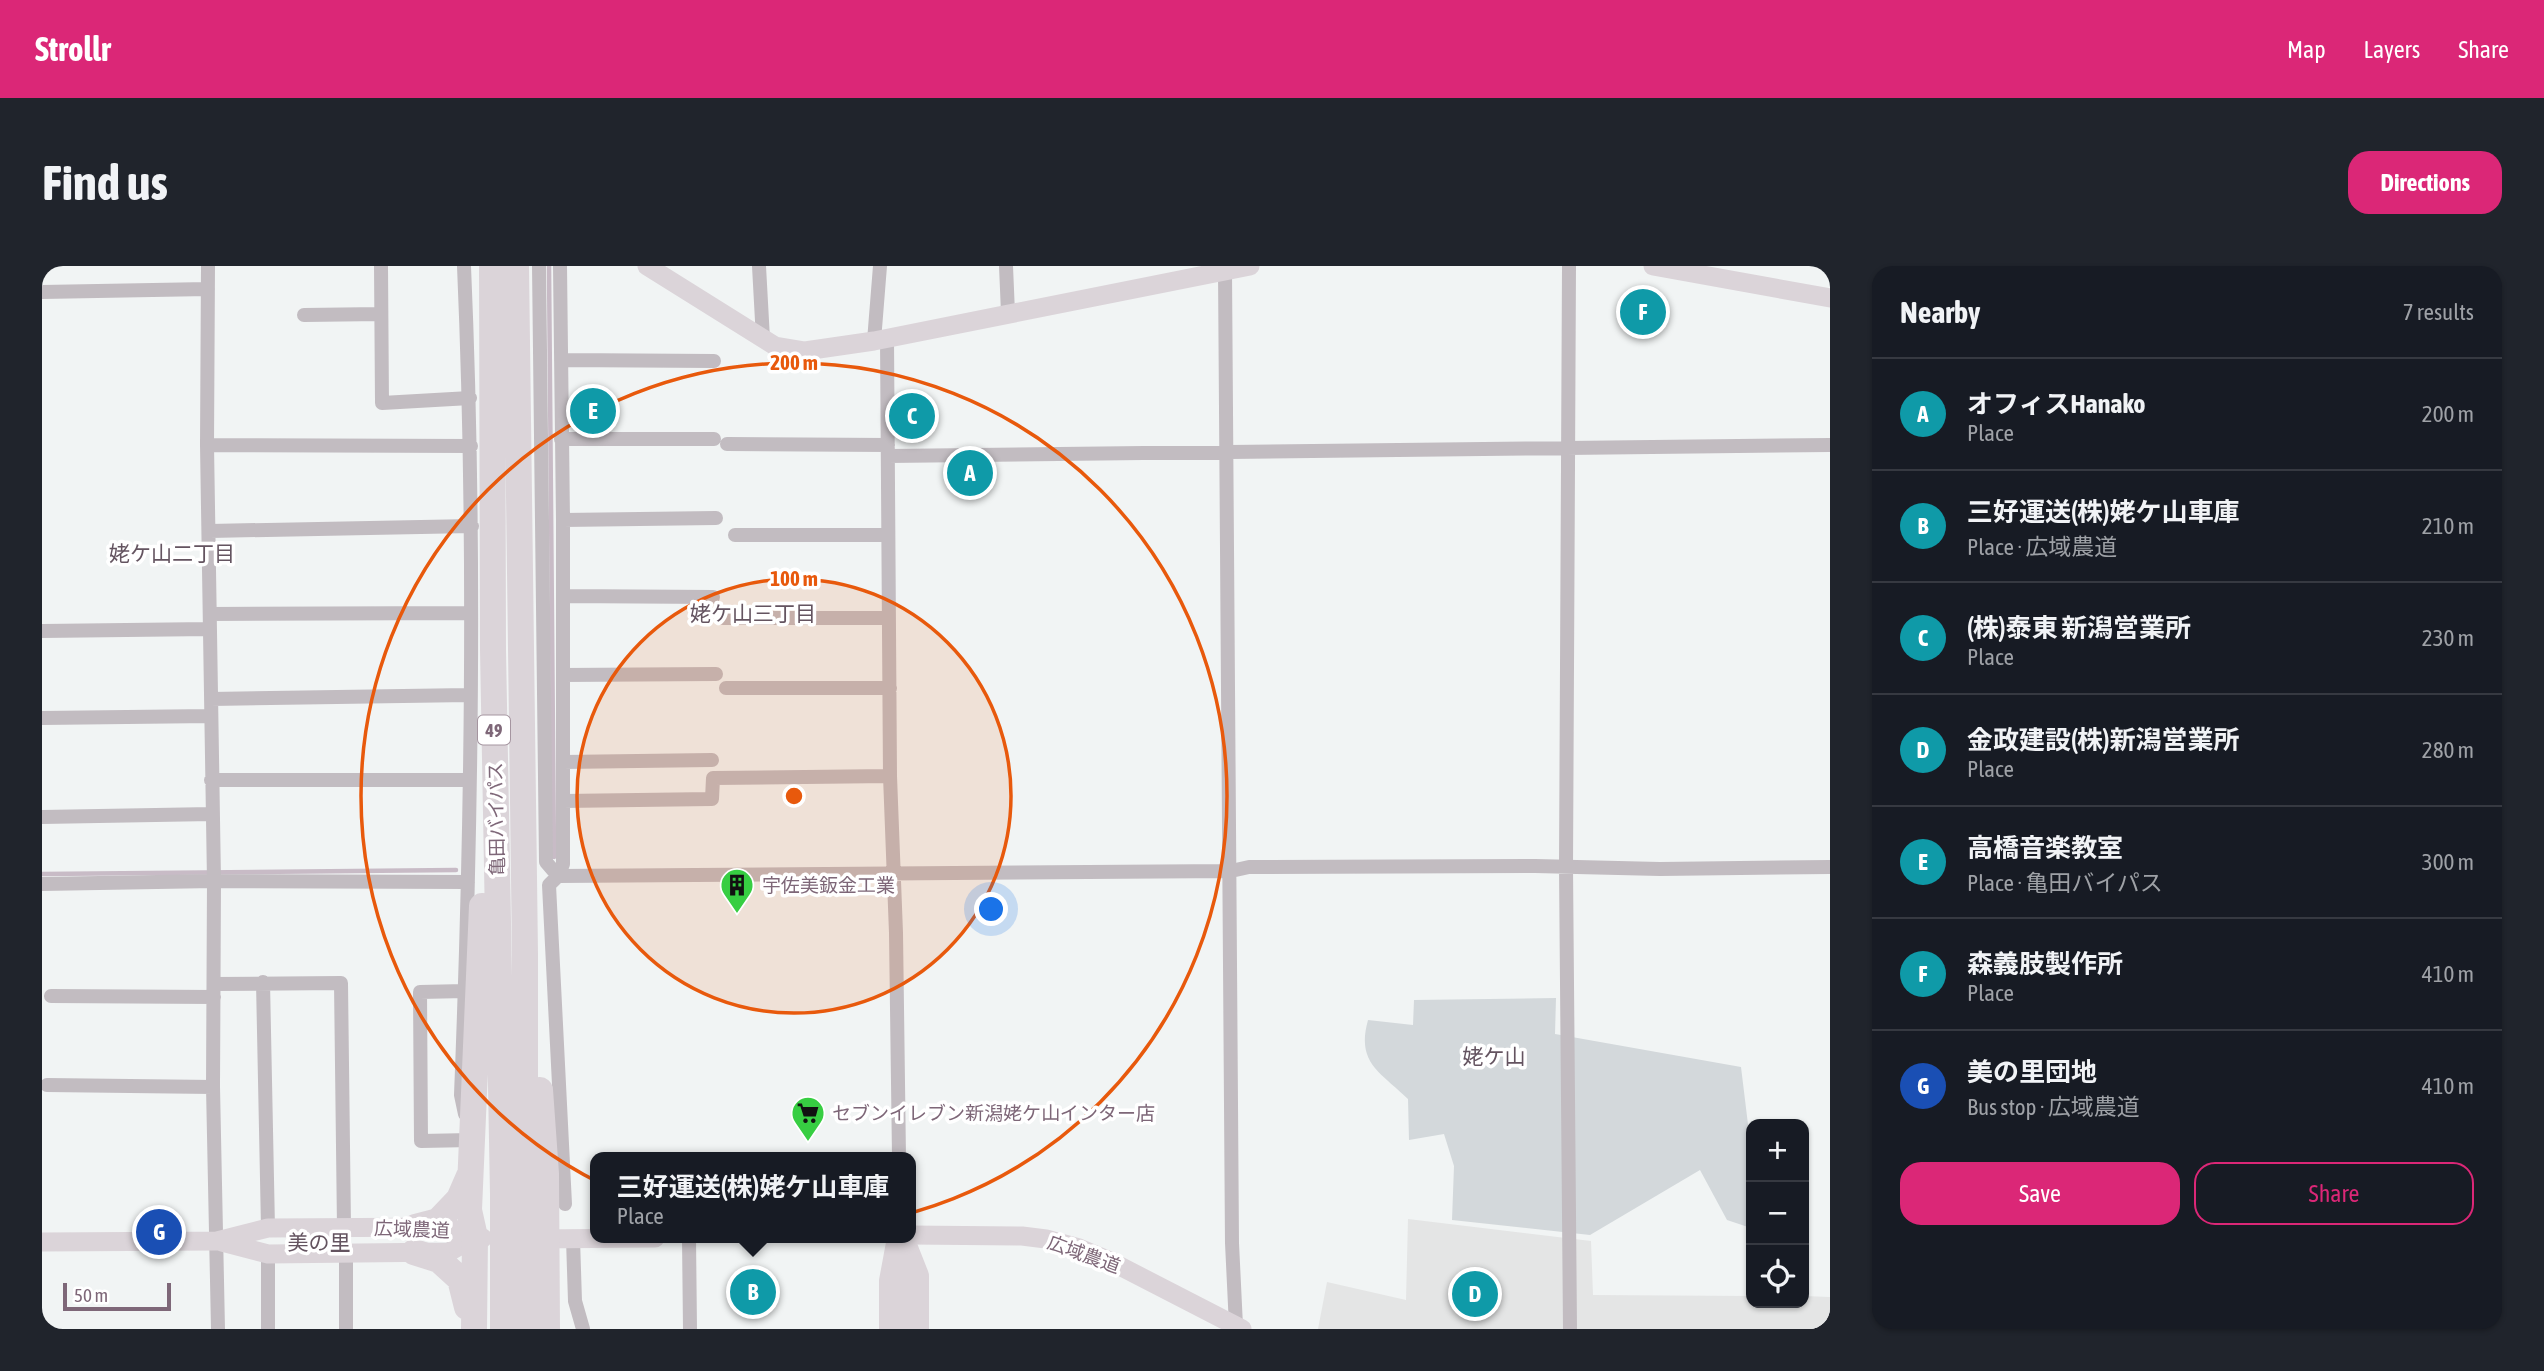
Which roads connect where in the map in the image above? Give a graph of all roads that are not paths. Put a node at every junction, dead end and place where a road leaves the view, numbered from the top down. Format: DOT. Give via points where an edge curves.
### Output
graph roads {
  1 [pos="208,266"];
  2 [pos="381,266"];
  3 [pos="464,266"];
  4 [pos="492,266"];
  5 [pos="516,266"];
  6 [pos="539,266"];
  7 [pos="560,266"];
  8 [pos="648,266"];
  9 [pos="759,266"];
  10 [pos="880,266"];
  11 [pos="1006,266"];
  12 [pos="1251,266"];
  13 [pos="1569,266"];
  14 [pos="1653,266"];
  15 [pos="1225,271"];
  16 [pos="208,289"];
  17 [pos="42,292"];
  18 [pos="1830,298"];
  19 [pos="1008,313"];
  20 [pos="381,314"];
  21 [pos="304,315"];
  22 [pos="763,339"];
  23 [pos="881,340"];
  24 [pos="561,360"];
  25 [pos="714,361"];
  26 [pos="470,398"];
  27 [pos="561,439"];
  28 [pos="207,445"];
  29 [pos="1830,445"];
  30 [pos="471,446"];
  31 [pos="1568,449"];
  32 [pos="888,451"];
  33 [pos="1226,453"];
  34 [pos="716,518"];
  35 [pos="563,520"];
  36 [pos="472,526"];
  37 [pos="210,531"];
  38 [pos="888,535"];
  39 [pos="735,536"];
  40 [pos="563,596"];
  41 [pos="713,597"];
  42 [pos="471,612"];
  43 [pos="723,618"];
  44 [pos="889,618"];
  45 [pos="210,622"];
  46 [pos="42,631"];
  47 [pos="716,674"];
  48 [pos="562,675"];
  49 [pos="726,688"];
  50 [pos="890,688"];
  51 [pos="469,695"];
  52 [pos="211,699"];
  53 [pos="211,716"];
  54 [pos="42,718"];
  55 [pos="712,760"];
  56 [pos="563,762"];
  57 [pos="495,765"];
  58 [pos="890,776"];
  59 [pos="211,780"];
  60 [pos="469,780"];
  61 [pos="563,801"];
  62 [pos="212,814"];
  63 [pos="42,817"];
  64 [pos="1566,867"];
  65 [pos="1830,867"];
  66 [pos="1231,871"];
  67 [pos="214,874"];
  68 [pos="893,874"];
  69 [pos="558,876"];
  70 [pos="468,882"];
  71 [pos="42,884"];
  72 [pos="263,982"];
  73 [pos="214,990"];
  74 [pos="465,991"];
  75 [pos="51,996"];
  76 [pos="47,1085"];
  77 [pos="213,1087"];
  78 [pos="471,1140"];
  79 [pos="899,1152"];
  80 [pos="470,1174"];
  81 [pos="535,1197"];
  82 [pos="268,1228"];
  83 [pos="344,1228"];
  84 [pos="916,1235"];
  85 [pos="475,1237"];
  86 [pos="415,1239"];
  87 [pos="573,1239"];
  88 [pos="590,1239"];
  89 [pos="217,1241"];
  90 [pos="42,1242"];
  91 [pos="689,1243"];
  92 [pos="899,1243"];
  93 [pos="902,1243"];
  94 [pos="346,1252"];
  95 [pos="268,1254"];
  96 [pos="525,1281"];
  97 [pos="1239,1327"];
  98 [pos="218,1329"];
  99 [pos="268,1329"];
  100 [pos="346,1329"];
  101 [pos="474,1329"];
  102 [pos="503,1329"];
  103 [pos="525,1329"];
  104 [pos="547,1329"];
  105 [pos="583,1329"];
  106 [pos="690,1329"];
  107 [pos="892,1329"];
  108 [pos="916,1329"];
  109 [pos="1570,1329"];
  1 -- 16 [label="street"];
  2 -- 20 [label="street"];
  3 -- 26 [label="street"];
  4 -- 57 [label="highway, 亀田バイパス / 49"];
  5 -- 81 [label="highway, 亀田バイパス / 49" via="525,954"];
  6 -- 69 [label="street" via="546,862"];
  7 -- 24 [label="street"];
  8 -- 22 [label="street"];
  9 -- 22 [label="street"];
  10 -- 23 [label="street"];
  11 -- 19 [label="street"];
  12 -- 15 [label="street"];
  13 -- 31 [label="street"];
  14 -- 18 [label="street"];
  15 -- 19 [label="street"];
  15 -- 33 [label="street"];
  16 -- 17 [label="street"];
  16 -- 28 [label="street"];
  19 -- 23 [label="street"];
  20 -- 21 [label="street"];
  20 -- 26 [label="street" via="382,403"];
  22 -- 23 [label="street" via="805,351"];
  23 -- 32 [label="street"];
  24 -- 25 [label="street"];
  24 -- 27 [label="street"];
  26 -- 30 [label="street"];
  27 -- 32 [label="street"];
  27 -- 35 [label="street"];
  28 -- 30 [label="street"];
  28 -- 37 [label="street"];
  29 -- 31 [label="street"];
  30 -- 36 [label="street"];
  31 -- 33 [label="street"];
  31 -- 64 [label="street"];
  32 -- 33 [label="street"];
  32 -- 38 [label="street"];
  33 -- 66 [label="street"];
  34 -- 35 [label="street"];
  35 -- 40 [label="street"];
  36 -- 37 [label="street"];
  36 -- 42 [label="street"];
  37 -- 45 [label="street"];
  38 -- 39 [label="street"];
  38 -- 44 [label="street"];
  40 -- 41 [label="street"];
  40 -- 48 [label="street"];
  42 -- 45 [label="street"];
  42 -- 51 [label="street"];
  43 -- 44 [label="street"];
  44 -- 50 [label="street"];
  45 -- 46 [label="street"];
  45 -- 52 [label="street"];
  47 -- 48 [label="street"];
  48 -- 56 [label="street"];
  49 -- 50 [label="street"];
  50 -- 58 [label="street"];
  51 -- 52 [label="street"];
  51 -- 60 [label="street"];
  52 -- 53 [label="street"];
  53 -- 54 [label="street"];
  53 -- 59 [label="street"];
  55 -- 56 [label="street"];
  56 -- 61 [label="street"];
  57 -- 78 [label="highway" via="484,856"];
  57 -- 81 [label="highway, 亀田バイパス / 49"];
  58 -- 61 [label="street" via="713,778 712,799"];
  58 -- 68 [label="street"];
  59 -- 60 [label="street"];
  59 -- 62 [label="street"];
  60 -- 70 [label="street"];
  61 -- 69 [label="street" via="563,864"];
  62 -- 63 [label="street"];
  62 -- 67 [label="street"];
  64 -- 65 [label="street"];
  64 -- 66 [label="street" via="1249,867"];
  64 -- 109 [label="street"];
  66 -- 68 [label="street"];
  66 -- 97 [label="street" via="1233,1243"];
  67 -- 70 [label="street"];
  67 -- 71 [label="street"];
  67 -- 73 [label="street"];
  68 -- 69 [label="street"];
  68 -- 79 [label="street"];
  69 -- 81 [label="street" via="549,885 562,1136"];
  70 -- 74 [label="street"];
  72 -- 73 [label="street"];
  72 -- 82 [label="street"];
  72 -- 83 [label="street" via="341,983"];
  73 -- 75 [label="street"];
  73 -- 77 [label="street"];
  74 -- 78 [label="street" via="461,1095"];
  74 -- 78 [label="street" via="420,992 421,1141"];
  76 -- 77 [label="street"];
  77 -- 89 [label="street"];
  78 -- 80 [label="highway"];
  80 -- 85 [label="highway" via="469,1210"];
  80 -- 86 [label="highway" via="459,1199"];
  81 -- 96 [label="highway"];
  81 -- 96 [label="highway, 亀田バイパス / 49"];
  82 -- 83 [label="street, 広域農道"];
  82 -- 89 [label="street, 広域農道"];
  83 -- 86 [label="street, 広域農道"];
  84 -- 97 [label="street, 広域農道" via="1022,1236 1079,1248"];
  85 -- 86 [label="street, 広域農道" via="449,1227"];
  85 -- 87 [label="street, 広域農道"];
  85 -- 101 [label="highway"];
  86 -- 94 [label="street"];
  86 -- 101 [label="highway" via="460,1279"];
  87 -- 88 [label="street, 広域農道"];
  87 -- 105 [label="street" via="575,1301"];
  89 -- 90 [label="street, 広域農道"];
  89 -- 95 [label="street"];
  89 -- 98 [label="street"];
  91 -- 106 [label="street"];
  92 -- 107 [label="highway" via="892,1281"];
  93 -- 108 [label="highway" via="916,1276"];
  94 -- 95 [label="street"];
  94 -- 100 [label="street"];
  95 -- 99 [label="street"];
  96 -- 102 [label="highway, 亀田バイパス / 49"];
  96 -- 103 [label="highway, 亀田バイパス / 49"];
  96 -- 104 [label="highway"];
}
